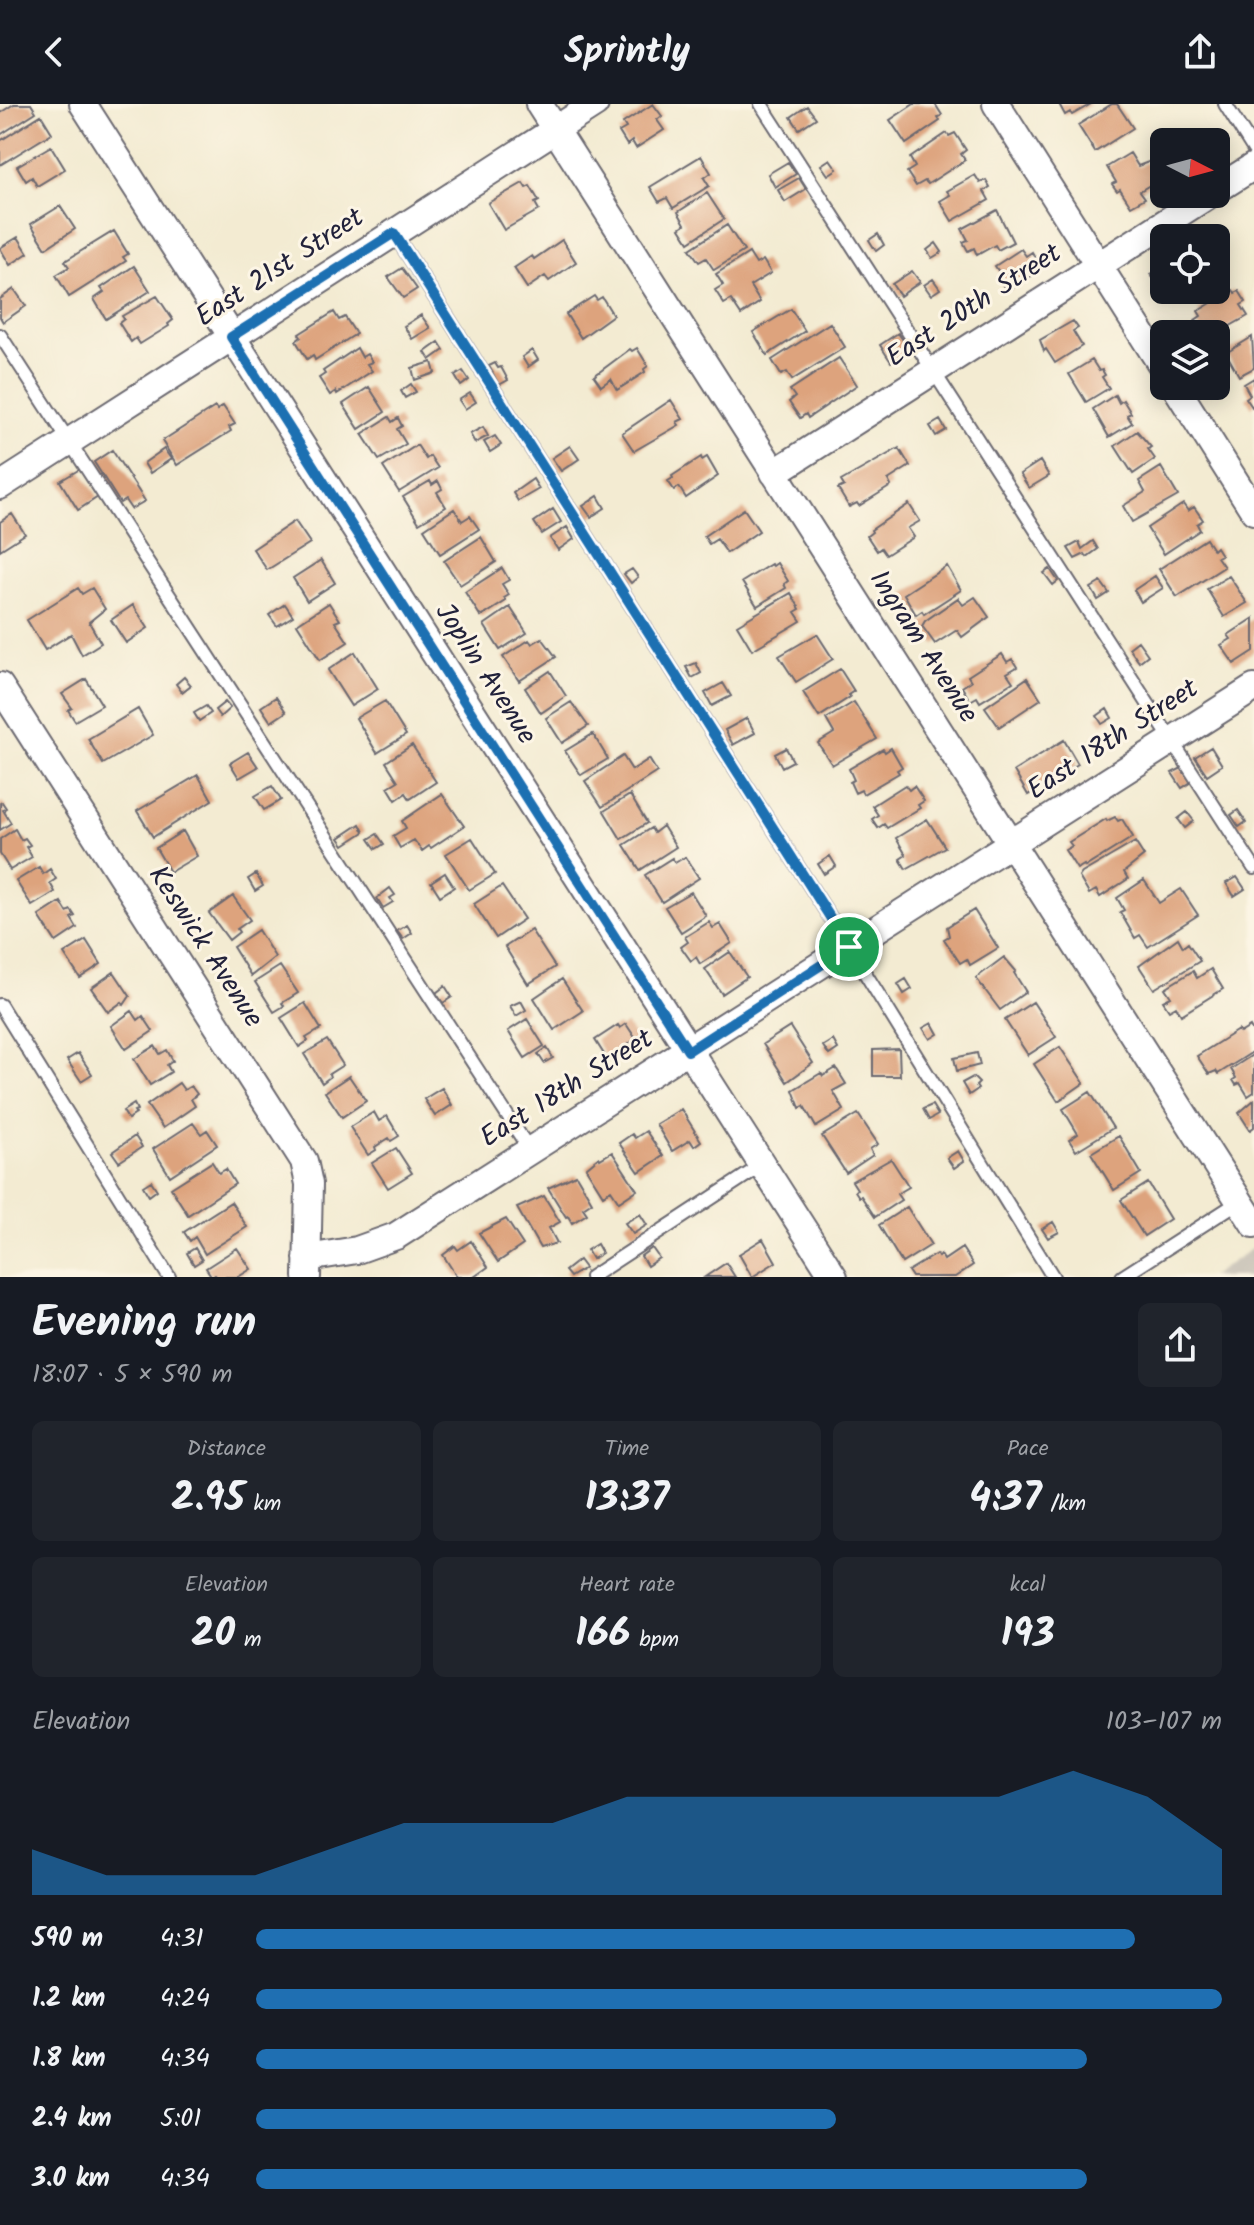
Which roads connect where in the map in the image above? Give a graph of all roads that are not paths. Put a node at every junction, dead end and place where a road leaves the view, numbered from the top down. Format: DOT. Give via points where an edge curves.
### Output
graph roads {
  1 [pos="83,104"];
  2 [pos="539,104"];
  3 [pos="595,104"];
  4 [pos="761,104"];
  5 [pos="996,104"];
  6 [pos="1225,104"];
  7 [pos="554,130"];
  8 [pos="1254,150"];
  9 [pos="1254,166"];
  10 [pos="1230,181"];
  11 [pos="1188,208"];
  12 [pos="394,233"];
  13 [pos="1098,265"];
  14 [pos="0,335"];
  15 [pos="231,337"];
  16 [pos="1150,347"];
  17 [pos="933,371"];
  18 [pos="1184,400"];
  19 [pos="69,441"];
  20 [pos="774,473"];
  21 [pos="0,486"];
  22 [pos="1254,511"];
  23 [pos="0,686"];
  24 [pos="1254,688"];
  25 [pos="1173,740"];
  26 [pos="1010,844"];
  27 [pos="1254,868"];
  28 [pos="849,947"];
  29 [pos="0,1005"];
  30 [pos="688,1051"];
  31 [pos="529,1149"];
  32 [pos="762,1165"];
  33 [pos="1249,1213"];
  34 [pos="307,1268"];
  35 [pos="169,1277"];
  36 [pos="591,1277"];
  37 [pos="834,1277"];
  38 [pos="1053,1277"];
  39 [pos="1122,1277"];
  1 -- 15 [label="street, Joplin Avenue"];
  2 -- 7 [label="street, Ingram Avenue"];
  3 -- 7 [label="street, East 21st Street"];
  4 -- 17 [label="lane"];
  5 -- 13 [label="street"];
  6 -- 8 [label="lane"];
  7 -- 12 [label="street, East 21st Street"];
  7 -- 20 [label="street, Ingram Avenue"];
  9 -- 10 [label="street"];
  11 -- 13 [label="street, East 20th Street"];
  12 -- 15 [label="street, East 21st Street"];
  12 -- 28 [label="lane"];
  13 -- 16 [label="street"];
  13 -- 17 [label="street, East 20th Street"];
  14 -- 19 [label="lane"];
  15 -- 19 [label="street, East 21st Street"];
  15 -- 30 [label="street, Joplin Avenue"];
  17 -- 20 [label="street, East 20th Street"];
  17 -- 25 [label="lane"];
  18 -- 22 [label="street"];
  19 -- 21 [label="street, East 21st Street"];
  19 -- 31 [label="lane"];
  20 -- 26 [label="street, Ingram Avenue"];
  23 -- 34 [label="street, Keswick Avenue" via="304,1161 309,1184"];
  24 -- 25 [label="street, East 18th Street"];
  25 -- 26 [label="street, East 18th Street"];
  25 -- 27 [label="lane"];
  26 -- 28 [label="street, East 18th Street"];
  26 -- 33 [label="street, Ingram Avenue"];
  28 -- 30 [label="street, East 18th Street"];
  28 -- 38 [label="lane"];
  29 -- 35 [label="lane"];
  30 -- 31 [label="street, East 18th Street"];
  30 -- 32 [label="street, Joplin Avenue"];
  31 -- 34 [label="street, East 18th Street" via="396,1236"];
  32 -- 36 [label="lane"];
  32 -- 37 [label="street, Joplin Avenue"];
  33 -- 39 [label="lane"];
}
